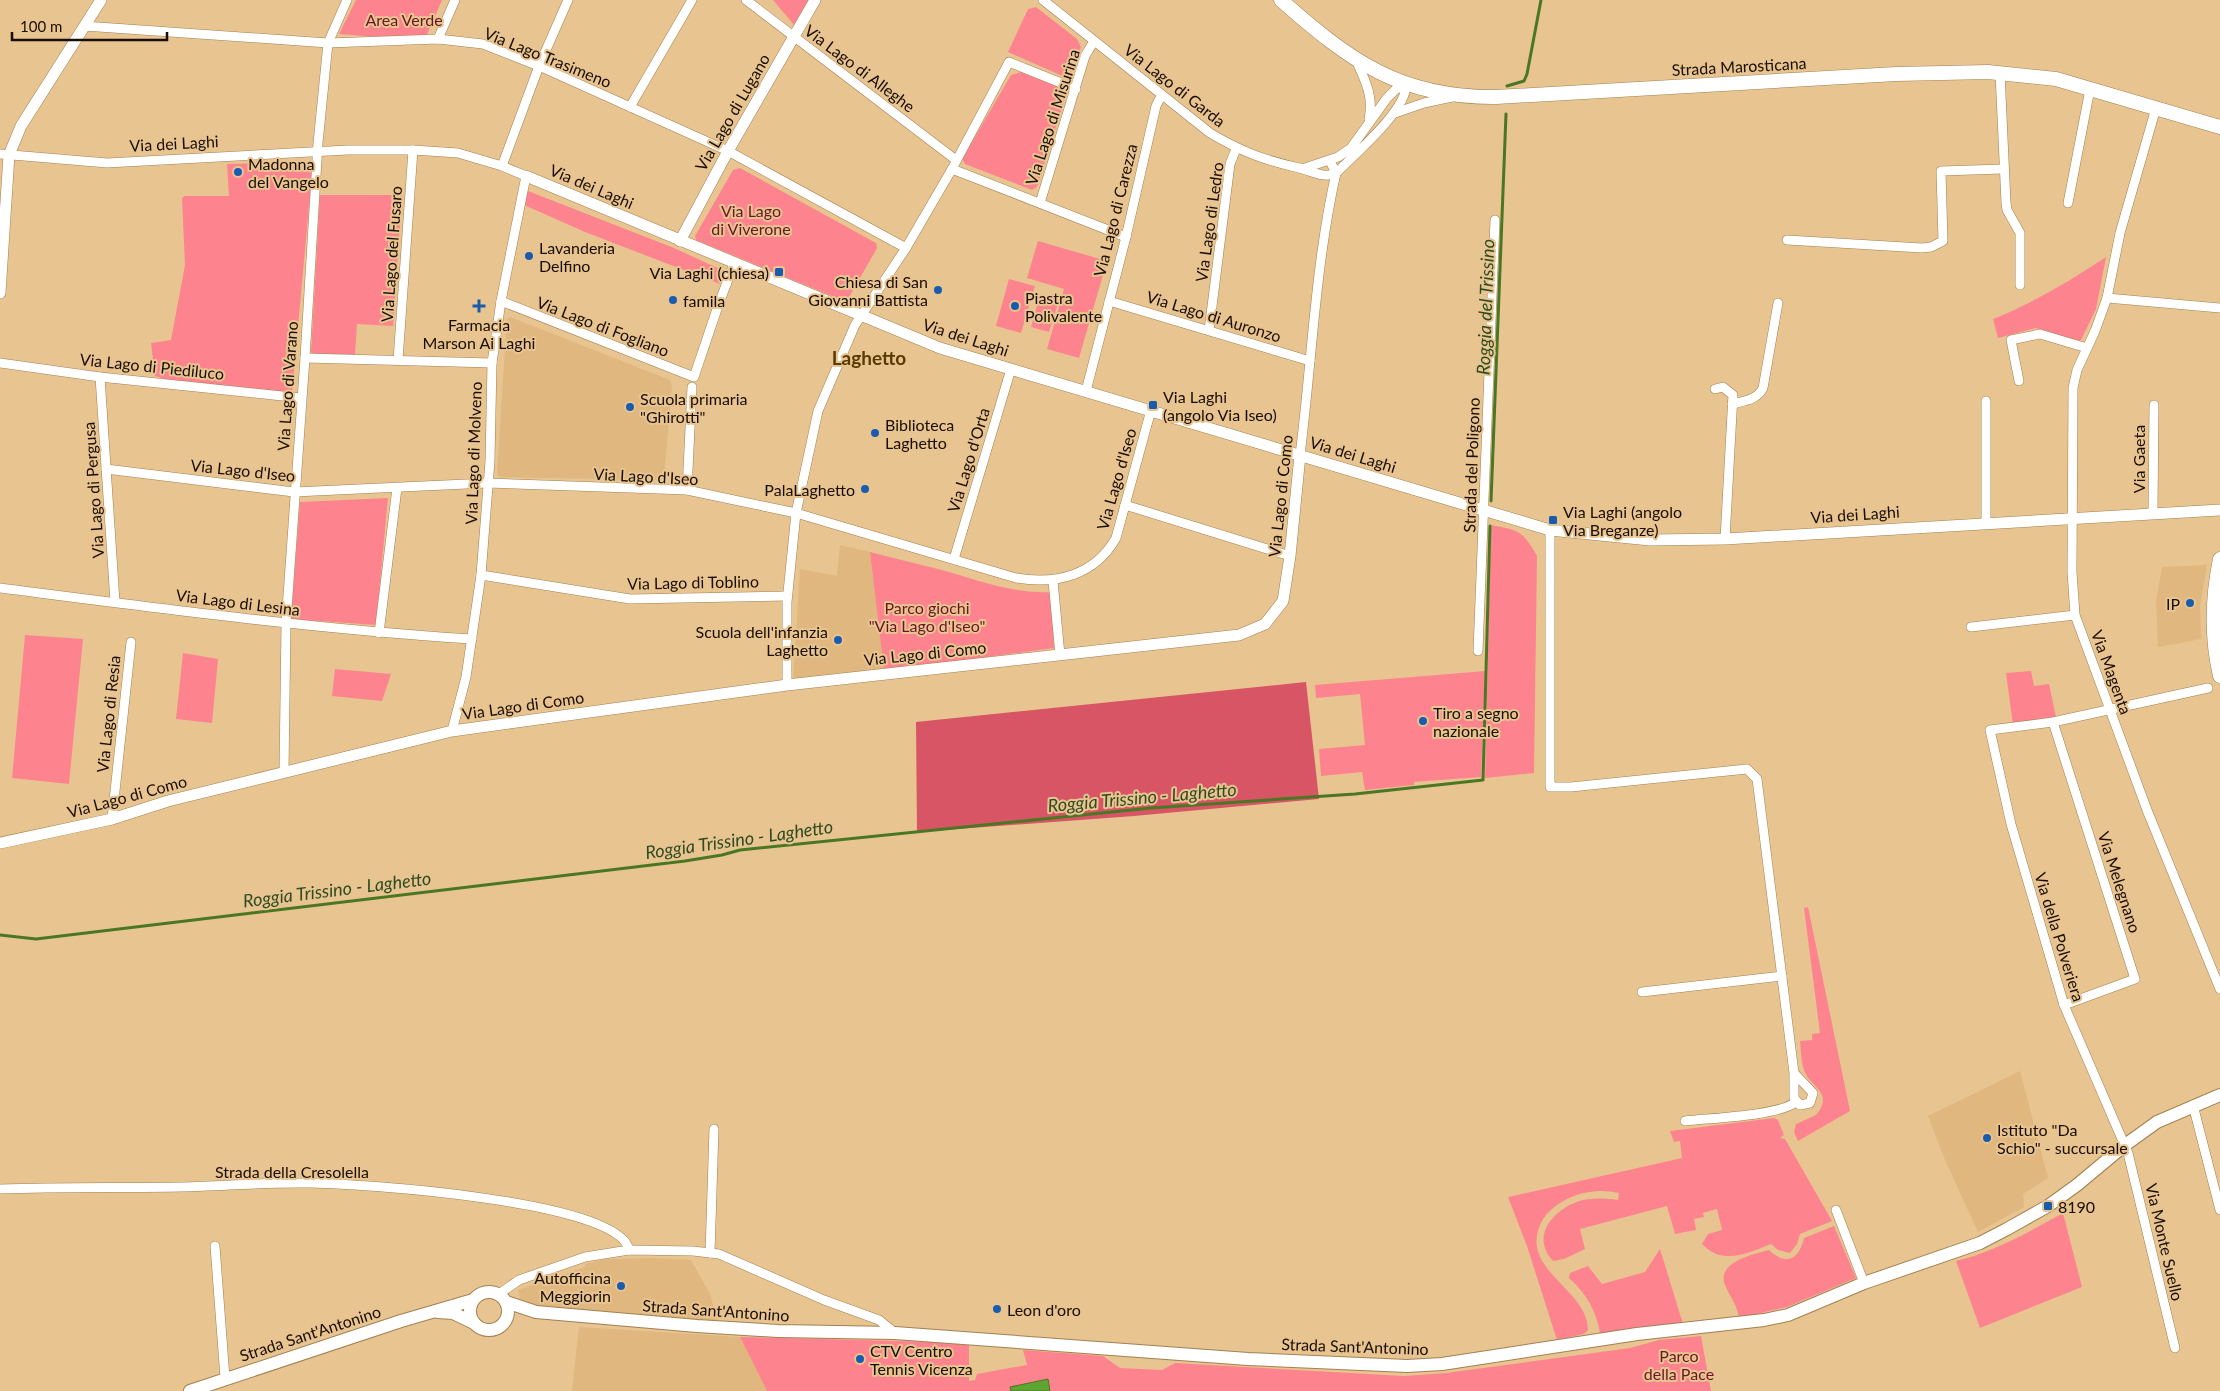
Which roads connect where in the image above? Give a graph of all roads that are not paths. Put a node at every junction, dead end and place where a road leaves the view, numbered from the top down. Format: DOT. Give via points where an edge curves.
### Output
graph roads {
  1 [pos="101,0"];
  2 [pos="348,0"];
  3 [pos="455,0"];
  4 [pos="568,0"];
  5 [pos="692,0"];
  6 [pos="746,0"];
  7 [pos="815,0"];
  8 [pos="1042,0"];
  9 [pos="1281,0"];
  10 [pos="84,26"];
  11 [pos="794,36"];
  12 [pos="438,39"];
  13 [pos="1094,41"];
  14 [pos="328,43"];
  15 [pos="1356,60"];
  16 [pos="539,66"];
  17 [pos="2000,73"];
  18 [pos="1406,84"];
  19 [pos="1076,89"];
  20 [pos="2090,89"];
  21 [pos="1162,96"];
  22 [pos="1456,96"];
  23 [pos="630,107"];
  24 [pos="2156,108"];
  25 [pos="1395,113"];
  26 [pos="1368,122"];
  27 [pos="2220,127"];
  28 [pos="1236,149"];
  29 [pos="413,150"];
  30 [pos="728,151"];
  31 [pos="317,152"];
  32 [pos="5,155"];
  33 [pos="1330,161"];
  34 [pos="954,164"];
  35 [pos="502,166"];
  36 [pos="1302,169"];
  37 [pos="2003,169"];
  38 [pos="1336,173"];
  39 [pos="526,176"];
  40 [pos="1040,203"];
  41 [pos="2068,203"];
  42 [pos="1495,220"];
  43 [pos="1126,237"];
  44 [pos="1787,240"];
  45 [pos="680,241"];
  46 [pos="906,248"];
  47 [pos="734,264"];
  48 [pos="2020,285"];
  49 [pos="0,293"];
  50 [pos="2107,298"];
  51 [pos="501,301"];
  52 [pos="1109,301"];
  53 [pos="1778,303"];
  54 [pos="2220,308"];
  55 [pos="860,316"];
  56 [pos="1209,330"];
  57 [pos="2087,348"];
  58 [pos="305,358"];
  59 [pos="398,360"];
  60 [pos="1310,361"];
  61 [pos="0,363"];
  62 [pos="492,363"];
  63 [pos="1011,369"];
  64 [pos="100,377"];
  65 [pos="2019,380"];
  66 [pos="692,387"];
  67 [pos="1716,389"];
  68 [pos="1086,391"];
  69 [pos="301,398"];
  70 [pos="1986,401"];
  71 [pos="1732,404"];
  72 [pos="2154,405"];
  73 [pos="1151,410"];
  74 [pos="1300,455"];
  75 [pos="106,469"];
  76 [pos="488,483"];
  77 [pos="397,488"];
  78 [pos="687,490"];
  79 [pos="294,492"];
  80 [pos="1125,506"];
  81 [pos="2220,510"];
  82 [pos="1484,511"];
  83 [pos="2153,512"];
  84 [pos="796,513"];
  85 [pos="2073,517"];
  86 [pos="1986,522"];
  87 [pos="1550,530"];
  88 [pos="1725,539"];
  89 [pos="1290,556"];
  90 [pos="954,559"];
  91 [pos="2220,559"];
  92 [pos="481,575"];
  93 [pos="1053,581"];
  94 [pos="0,588"];
  95 [pos="787,596"];
  96 [pos="115,602"];
  97 [pos="2075,615"];
  98 [pos="286,623"];
  99 [pos="1971,627"];
  100 [pos="379,633"];
  101 [pos="472,640"];
  102 [pos="131,642"];
  103 [pos="1478,651"];
  104 [pos="1060,654"];
  105 [pos="2220,676"];
  106 [pos="787,685"];
  107 [pos="2208,688"];
  108 [pos="2109,709"];
  109 [pos="2053,722"];
  110 [pos="452,731"];
  111 [pos="284,772"];
  112 [pos="112,819"];
  113 [pos="0,844"];
  114 [pos="1782,976"];
  115 [pos="2220,989"];
  116 [pos="1642,992"];
  117 [pos="2064,1005"];
  118 [pos="1794,1073"];
  119 [pos="2220,1095"];
  120 [pos="1796,1102"];
  121 [pos="2193,1105"];
  122 [pos="1685,1121"];
  123 [pos="714,1130"];
  124 [pos="2125,1144"];
  125 [pos="0,1189"];
  126 [pos="1836,1210"];
  127 [pos="2220,1210"];
  128 [pos="215,1246"];
  129 [pos="629,1250"];
  130 [pos="710,1253"];
  131 [pos="1864,1282"];
  132 [pos="502,1298"];
  133 [pos="473,1300"];
  134 [pos="434,1312"];
  135 [pos="536,1312"];
  136 [pos="474,1323"];
  137 [pos="503,1324"];
  138 [pos="895,1333"];
  139 [pos="2175,1348"];
  140 [pos="225,1378"];
  141 [pos="190,1391"];
  1 -- 10 [label="street"];
  2 -- 14 [label="street, Via Lago di Varano"];
  3 -- 12 [label="street"];
  4 -- 16 [label="street"];
  5 -- 23 [label="street"];
  6 -- 11 [label="street, Via Lago di Alleghe"];
  7 -- 11 [label="street, Via Lago di Lugano"];
  8 -- 13 [label="street, Via Lago di Garda"];
  9 -- 15 [label="main road, Strada Marosticana"];
  10 -- 14 [label="street, Via Lago Trasimeno"];
  10 -- 32 [label="street"];
  11 -- 30 [label="street, Via Lago di Lugano"];
  11 -- 34 [label="street, Via Lago di Alleghe"];
  12 -- 14 [label="street, Via Lago Trasimeno"];
  12 -- 16 [label="street, Via Lago Trasimeno" via="483,44"];
  13 -- 19 [label="street, Via Lago di Misurina" via="1085,56"];
  13 -- 21 [label="street, Via Lago di Garda"];
  14 -- 31 [label="street, Via Lago di Varano"];
  15 -- 18 [label="main road, Strada Marosticana"];
  15 -- 26 [label="street, Via Lago di Garda" via="1372,105"];
  16 -- 23 [label="street, Via Lago Trasimeno"];
  16 -- 35 [label="street"];
  17 -- 20 [label="main road, Strada Marosticana" via="2056,79"];
  17 -- 22 [label="main road, Strada Marosticana" via="1896,74 1496,97"];
  17 -- 37 [label="street"];
  18 -- 22 [label="main road, Strada Marosticana"];
  18 -- 25 [label="street" via="1407,94"];
  18 -- 26 [label="street, Via Lago di Garda" via="1395,90"];
  19 -- 34 [label="street" via="1009,62"];
  19 -- 40 [label="street, Via Lago di Misurina"];
  20 -- 24 [label="main road, Strada Marosticana"];
  20 -- 41 [label="street"];
  21 -- 28 [label="street, Via Lago di Garda"];
  21 -- 43 [label="street, Via Lago di Carezza" via="1156,106"];
  22 -- 25 [label="street"];
  23 -- 30 [label="street, Via Lago Trasimeno"];
  24 -- 27 [label="main road, Strada Marosticana"];
  24 -- 50 [label="street, Via Magenta" via="2120,233"];
  25 -- 38 [label="street"];
  26 -- 33 [label="street, Via Lago di Garda" via="1350,148"];
  28 -- 36 [label="street, Via Lago di Garda"];
  28 -- 56 [label="street, Via Lago di Ledro" via="1230,164"];
  29 -- 31 [label="street, Via dei Laghi"];
  29 -- 35 [label="street, Via dei Laghi" via="458,153"];
  29 -- 59 [label="street, Via Lago del Fusaro"];
  30 -- 45 [label="street, Via Lago di Lugano"];
  30 -- 46 [label="street, Via Lago Trasimeno"];
  31 -- 32 [label="street, Via dei Laghi" via="107,163"];
  31 -- 58 [label="street, Via Lago di Varano"];
  32 -- 49 [label="street"];
  33 -- 36 [label="street, Via Lago di Garda"];
  33 -- 38 [label="street"];
  34 -- 40 [label="street, Via Lago di Alleghe"];
  34 -- 46 [label="street"];
  35 -- 39 [label="street, Via dei Laghi"];
  36 -- 38 [label="street, Via Lago di Garda" via="1331,176"];
  37 -- 44 [label="street" via="1940,171 1943,241 1939,244 1922,248"];
  37 -- 48 [label="street" via="2007,210 2020,233"];
  38 -- 60 [label="street, Via Lago di Como" via="1316,297"];
  39 -- 45 [label="street, Via dei Laghi"];
  39 -- 51 [label="street, Via Lago di Molveno"];
  40 -- 43 [label="street, Via Lago di Alleghe"];
  42 -- 82 [label="street, Strada del Poligono"];
  43 -- 52 [label="street, Via Lago di Carezza"];
  45 -- 47 [label="street, Via dei Laghi"];
  46 -- 55 [label="street"];
  47 -- 51 [label="street, Via Lago di Fogliano" via="694,378"];
  47 -- 55 [label="street, Via dei Laghi"];
  50 -- 54 [label="street"];
  50 -- 57 [label="street, Via Magenta"];
  51 -- 62 [label="street, Via Lago di Molveno"];
  52 -- 56 [label="street, Via Lago di Auronzo"];
  52 -- 68 [label="street, Via Lago di Carezza"];
  53 -- 71 [label="street" via="1763,388 1753,398"];
  55 -- 63 [label="street, Via dei Laghi" via="940,348"];
  55 -- 84 [label="street" via="818,411"];
  56 -- 60 [label="street, Via Lago di Auronzo"];
  57 -- 65 [label="street" via="2040,334 2011,340"];
  57 -- 85 [label="street, Via Magenta" via="2076,370 2073,388"];
  58 -- 59 [label="street"];
  58 -- 69 [label="street, Via Lago di Varano"];
  59 -- 62 [label="street"];
  60 -- 74 [label="street, Via Lago di Como"];
  61 -- 64 [label="street, Via Lago di Piediluco"];
  62 -- 76 [label="street, Via Lago di Molveno"];
  63 -- 68 [label="street, Via dei Laghi"];
  63 -- 90 [label="street, Via Lago d'Orta"];
  64 -- 69 [label="street, Via Lago di Piediluco"];
  64 -- 75 [label="street, Via Lago di Pergusa"];
  66 -- 78 [label="street"];
  67 -- 71 [label="street" via="1724,387 1729,390 1733,395"];
  68 -- 73 [label="street, Via dei Laghi"];
  69 -- 79 [label="street, Via Lago di Varano"];
  70 -- 86 [label="street"];
  71 -- 88 [label="street"];
  72 -- 83 [label="street, Via Gaeta"];
  73 -- 74 [label="street, Via dei Laghi"];
  73 -- 80 [label="street, Via Lago d'Iseo"];
  74 -- 82 [label="street, Via dei Laghi"];
  74 -- 89 [label="street, Via Lago di Como"];
  75 -- 79 [label="street, Via Lago d'Iseo"];
  75 -- 96 [label="street, Via Lago di Pergusa"];
  76 -- 77 [label="street, Via Lago d'Iseo"];
  76 -- 78 [label="street, Via Lago d'Iseo"];
  76 -- 92 [label="street, Via Lago di Molveno"];
  77 -- 79 [label="street, Via Lago d'Iseo"];
  77 -- 100 [label="street"];
  78 -- 84 [label="street, Via Lago d'Iseo"];
  79 -- 98 [label="street, Via Lago di Varano"];
  80 -- 89 [label="street"];
  80 -- 93 [label="street, Via Lago d'Iseo" via="1116,538 1107,553 1082,572"];
  81 -- 83 [label="street, Via dei Laghi"];
  82 -- 87 [label="street, Via dei Laghi"];
  82 -- 103 [label="street, Strada del Poligono"];
  83 -- 85 [label="street, Via dei Laghi"];
  84 -- 90 [label="street, Via Lago d'Iseo"];
  84 -- 95 [label="street"];
  85 -- 86 [label="street, Via dei Laghi"];
  85 -- 97 [label="street, Via Magenta"];
  86 -- 88 [label="street, Via dei Laghi"];
  87 -- 88 [label="street, Via dei Laghi" via="1650,540"];
  87 -- 114 [label="street" via="1550,787 1746,769 1757,779"];
  89 -- 104 [label="street, Via Lago di Como" via="1283,601 1265,624 1239,635"];
  90 -- 93 [label="street, Via Lago d'Iseo" via="1016,578"];
  91 -- 105 [label="main road" via="2212,612"];
  92 -- 95 [label="street, Via Lago di Toblino" via="630,599"];
  92 -- 101 [label="street, Via Lago di Molveno"];
  93 -- 104 [label="street"];
  94 -- 96 [label="street, Via Lago di Lesina"];
  95 -- 106 [label="street"];
  96 -- 98 [label="street, Via Lago di Lesina"];
  97 -- 99 [label="street"];
  97 -- 108 [label="street, Via Magenta"];
  98 -- 100 [label="street, Via Lago di Lesina"];
  98 -- 111 [label="street, Via Lago di Varano"];
  100 -- 101 [label="street, Via Lago di Lesina"];
  101 -- 110 [label="street, Via Lago di Molveno"];
  102 -- 112 [label="street, Via Lago di Resia"];
  104 -- 106 [label="street, Via Lago di Como"];
  106 -- 110 [label="street, Via Lago di Como"];
  107 -- 108 [label="street"];
  108 -- 109 [label="street"];
  108 -- 115 [label="street, Via Magenta"];
  109 -- 117 [label="street, Via Melegnano" via="2135,978"];
  109 -- 117 [label="street, Via della Polveriera" via="1990,730 2011,824"];
  110 -- 111 [label="street, Via Lago di Como"];
  111 -- 112 [label="street, Via Lago di Como" via="168,801"];
  112 -- 113 [label="street, Via Lago di Como"];
  114 -- 116 [label="street"];
  114 -- 118 [label="street"];
  117 -- 124 [label="street, Via della Polveriera"];
  118 -- 120 [label="street"];
  118 -- 120 [label="street" via="1813,1093 1806,1105"];
  119 -- 121 [label="main road, Strada Sant'Antonino"];
  120 -- 122 [label="street" via="1770,1111"];
  121 -- 124 [label="main road, Strada Sant'Antonino" via="2157,1122"];
  121 -- 127 [label="street"];
  123 -- 130 [label="street"];
  124 -- 131 [label="main road, Strada Sant'Antonino" via="2078,1185 2007,1229 1980,1243"];
  124 -- 139 [label="street, Via Monte Suello"];
  125 -- 129 [label="street, Strada della Cresolella" via="309,1183 402,1188 468,1195 574,1216 613,1231 622,1237"];
  126 -- 131 [label="street"];
  128 -- 140 [label="street, Strada Sant'Antonino"];
  129 -- 130 [label="street, Strada Sant'Antonino"];
  129 -- 132 [label="street, Strada Sant'Antonino" via="585,1257 519,1280"];
  130 -- 138 [label="street, Strada Sant'Antonino" via="720,1254 824,1300 879,1320"];
  131 -- 138 [label="main road, Strada Sant'Antonino" via="1788,1315 1764,1320 1637,1334 1426,1366 1238,1358"];
  132 -- 133 [label="main road, Strada Sant'Antonino" via="488,1292"];
  132 -- 135 [label="main road, Strada Sant'Antonino"];
  132 -- 137 [label="main road" via="508,1313"];
  133 -- 134 [label="main road, Strada Sant'Antonino"];
  133 -- 136 [label="main road" via="470,1311"];
  134 -- 136 [label="main road, Strada Sant'Antonino" via="453,1313"];
  134 -- 140 [label="main road, Strada Sant'Antonino"];
  135 -- 137 [label="main road, Strada Sant'Antonino"];
  135 -- 138 [label="main road, Strada Sant'Antonino" via="769,1330"];
  136 -- 137 [label="main road, Strada Sant'Antonino" via="485,1330"];
  140 -- 141 [label="main road, Strada Sant'Antonino"];
}
